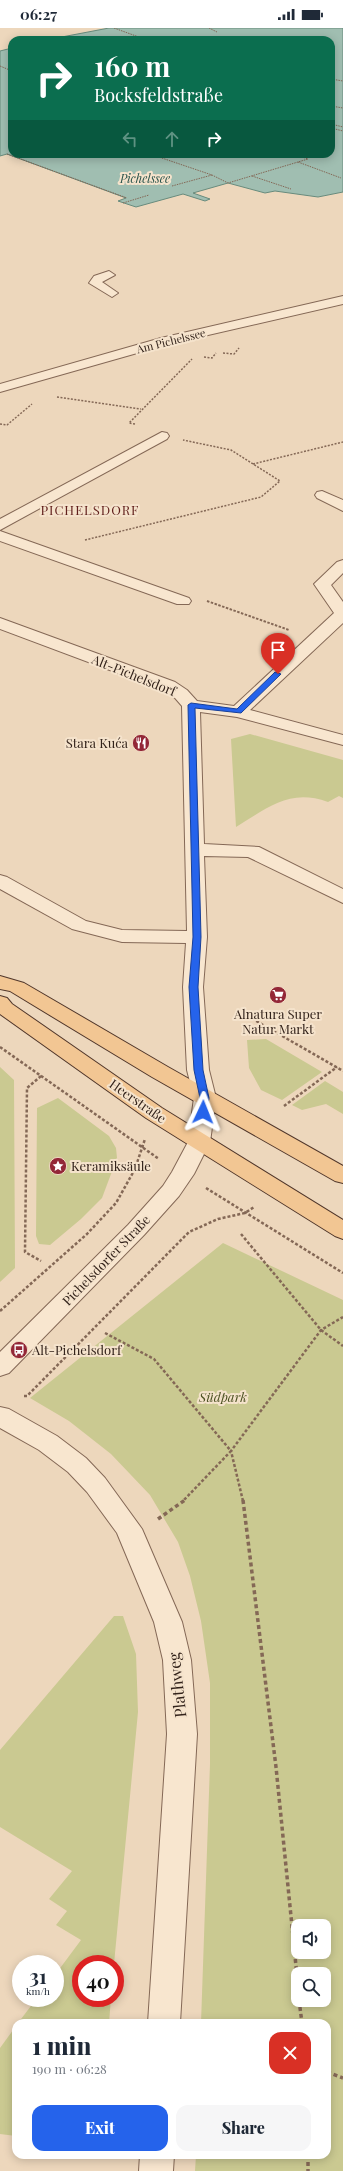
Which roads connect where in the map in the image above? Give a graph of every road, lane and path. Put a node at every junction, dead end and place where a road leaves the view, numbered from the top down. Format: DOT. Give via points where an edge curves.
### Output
graph roads {
  1 [pos="114,28"];
  2 [pos="209,28"];
  3 [pos="217,32"];
  4 [pos="136,36"];
  5 [pos="18,158"];
  6 [pos="162,158"];
  7 [pos="305,158"];
  8 [pos="298,162"];
  9 [pos="212,175"];
  10 [pos="252,176"];
  11 [pos="341,178"];
  12 [pos="172,186"];
  13 [pos="291,189"];
  14 [pos="149,195"];
  15 [pos="127,198"];
  16 [pos="122,203"];
  17 [pos="109,275"];
  18 [pos="112,293"];
  19 [pos="341,302"];
  20 [pos="243,345"];
  21 [pos="195,356"];
  22 [pos="201,356"];
  23 [pos="0,388"];
  24 [pos="50,396"];
  25 [pos="36,400"];
  26 [pos="142,409"];
  27 [pos="0,424"];
  28 [pos="162,436"];
  29 [pos="343,442"];
  30 [pos="253,464"];
  31 [pos="322,495"];
  32 [pos="343,506"];
  33 [pos="0,525"];
  34 [pos="0,536"];
  35 [pos="83,540"];
  36 [pos="343,564"];
  37 [pos="184,601"];
  38 [pos="343,614"];
  39 [pos="0,623"];
  40 [pos="191,705"];
  41 [pos="238,712"];
  42 [pos="343,740"];
  43 [pos="194,850"];
  44 [pos="0,881"];
  45 [pos="343,897"];
  46 [pos="197,937"];
  47 [pos="0,982"];
  48 [pos="0,1002"];
  49 [pos="237,1018"];
  50 [pos="0,1047"];
  51 [pos="337,1067"];
  52 [pos="343,1071"];
  53 [pos="41,1076"];
  54 [pos="205,1098"];
  55 [pos="284,1106"];
  56 [pos="127,1137"];
  57 [pos="199,1142"];
  58 [pos="139,1158"];
  59 [pos="343,1176"];
  60 [pos="259,1222"];
  61 [pos="207,1224"];
  62 [pos="343,1231"];
  63 [pos="241,1234"];
  64 [pos="41,1261"];
  65 [pos="343,1273"];
  66 [pos="0,1311"];
  67 [pos="343,1317"];
  68 [pos="320,1330"];
  69 [pos="104,1333"];
  70 [pos="343,1346"];
  71 [pos="0,1367"];
  72 [pos="20,1396"];
  73 [pos="0,1416"];
  74 [pos="231,1451"];
  75 [pos="129,1529"];
  76 [pos="296,1967"];
  77 [pos="301,2007"];
  78 [pos="164,2019"];
  79 [pos="302,2019"];
  80 [pos="331,2074"];
  81 [pos="343,2078"];
  82 [pos="157,2159"];
  83 [pos="308,2159"];
  84 [pos="156,2171"];
  85 [pos="308,2171"];
  1 -- 4 [label="path"];
  2 -- 3 [label="path"];
  5 -- 15 [label="path"];
  6 -- 9 [label="path"];
  7 -- 8 [label="path" via="308,159"];
  8 -- 10 [label="path"];
  8 -- 11 [label="path"];
  9 -- 10 [label="path" via="228,183"];
  9 -- 12 [label="path"];
  10 -- 13 [label="path"];
  14 -- 16 [label="path"];
  17 -- 18 [label="street" via="95,283"];
  19 -- 23 [label="street, Am Pichelssee" via="166,341"];
  20 -- 22 [label="path" via="234,354 217,352 212,358"];
  21 -- 26 [label="path"];
  24 -- 26 [label="path"];
  25 -- 27 [label="path" via="7,425"];
  26 -- 28 [label="path" via="129,423 148,427"];
  28 -- 30 [label="path" via="231,450"];
  28 -- 33 [label="street"];
  29 -- 30 [label="path"];
  30 -- 35 [label="path" via="280,481 261,496"];
  31 -- 32 [label="street"];
  34 -- 37 [label="street"];
  36 -- 38 [label="street" via="322,584"];
  38 -- 41 [label="street"];
  39 -- 40 [label="street, Alt-Pichelsdorf" via="168,686 181,694"];
  40 -- 41 [label="street"];
  40 -- 43 [label="street"];
  41 -- 42 [label="street"];
  43 -- 45 [label="street" via="252,851"];
  43 -- 46 [label="street"];
  44 -- 46 [label="street" via="79,925 122,936"];
  46 -- 54 [label="street" via="193,987 198,1070"];
  47 -- 54 [label="main road" via="17,988"];
  48 -- 57 [label="main road, Heerstraße" via="154,1113"];
  49 -- 51 [label="path" via="252,1018"];
  50 -- 53 [label="path"];
  51 -- 52 [label="path"];
  51 -- 55 [label="path"];
  53 -- 56 [label="path"];
  53 -- 64 [label="path" via="27,1088 25,1252"];
  54 -- 57 [label="street"];
  54 -- 59 [label="main road"];
  57 -- 62 [label="main road, Heerstraße"];
  57 -- 71 [label="street, Pichelsdorfer Straße" via="183,1174 167,1195 136,1230"];
  58 -- 66 [label="path" via="116,1203 87,1234"];
  60 -- 65 [label="path"];
  61 -- 72 [label="path" via="189,1232 27,1396"];
  63 -- 68 [label="path"];
  67 -- 68 [label="path"];
  68 -- 70 [label="path"];
  68 -- 74 [label="path"];
  69 -- 74 [label="path" via="154,1359"];
  73 -- 75 [label="street, Plathweg" via="48,1443 76,1465 96,1485"];
  74 -- 75 [label="path" via="188,1498 157,1520"];
  74 -- 76 [label="path" via="242,1490 276,1767"];
  75 -- 78 [label="street, Plathweg" via="168,1622 177,1660 182,1734"];
  77 -- 79 [label="path"];
  80 -- 81 [label="path"];
  82 -- 84 [label="street"];
  83 -- 85 [label="path"];
}
